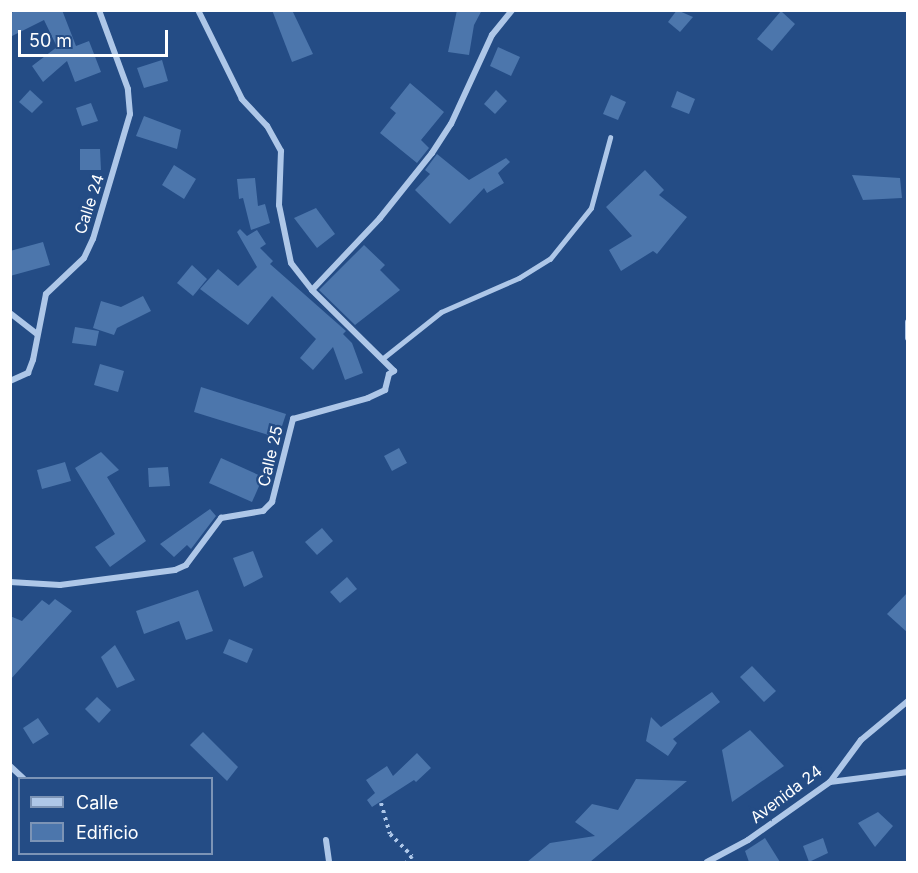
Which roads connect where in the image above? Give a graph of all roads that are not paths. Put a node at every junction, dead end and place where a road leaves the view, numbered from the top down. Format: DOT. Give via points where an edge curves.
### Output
graph roads {
  1 [pos="99,10"];
  2 [pos="198,10"];
  3 [pos="512,10"];
  4 [pos="610,138"];
  5 [pos="312,290"];
  6 [pos="10,313"];
  7 [pos="908,322"];
  8 [pos="37,334"];
  9 [pos="908,338"];
  10 [pos="382,359"];
  11 [pos="10,381"];
  12 [pos="10,582"];
  13 [pos="908,701"];
  14 [pos="10,766"];
  15 [pos="908,772"];
  16 [pos="22,777"];
  17 [pos="830,782"];
  18 [pos="326,840"];
  19 [pos="329,862"];
  20 [pos="707,862"];
  1 -- 8 [label="street, Calle 24" via="128,89 130,114 93,239 84,258 46,294"];
  2 -- 5 [label="street" via="242,99 267,126 280,151 283,237 291,263"];
  3 -- 5 [label="street" via="492,35 451,123 432,153 380,218"];
  4 -- 10 [label="lane" via="591,208 550,259 519,278 441,312"];
  5 -- 10 [label="street"];
  6 -- 8 [label="street"];
  7 -- 9 [label="street"];
  8 -- 11 [label="street, Calle 24" via="28,373"];
  10 -- 12 [label="street, Calle 25" via="394,371 389,374 385,390 293,419 272,502 263,511 222,518 186,564 175,570 60,585"];
  13 -- 17 [label="street, Avenida 24" via="861,740"];
  14 -- 16 [label="street"];
  15 -- 17 [label="street"];
  17 -- 20 [label="street, Avenida 24" via="748,840"];
  18 -- 19 [label="street"];
}
